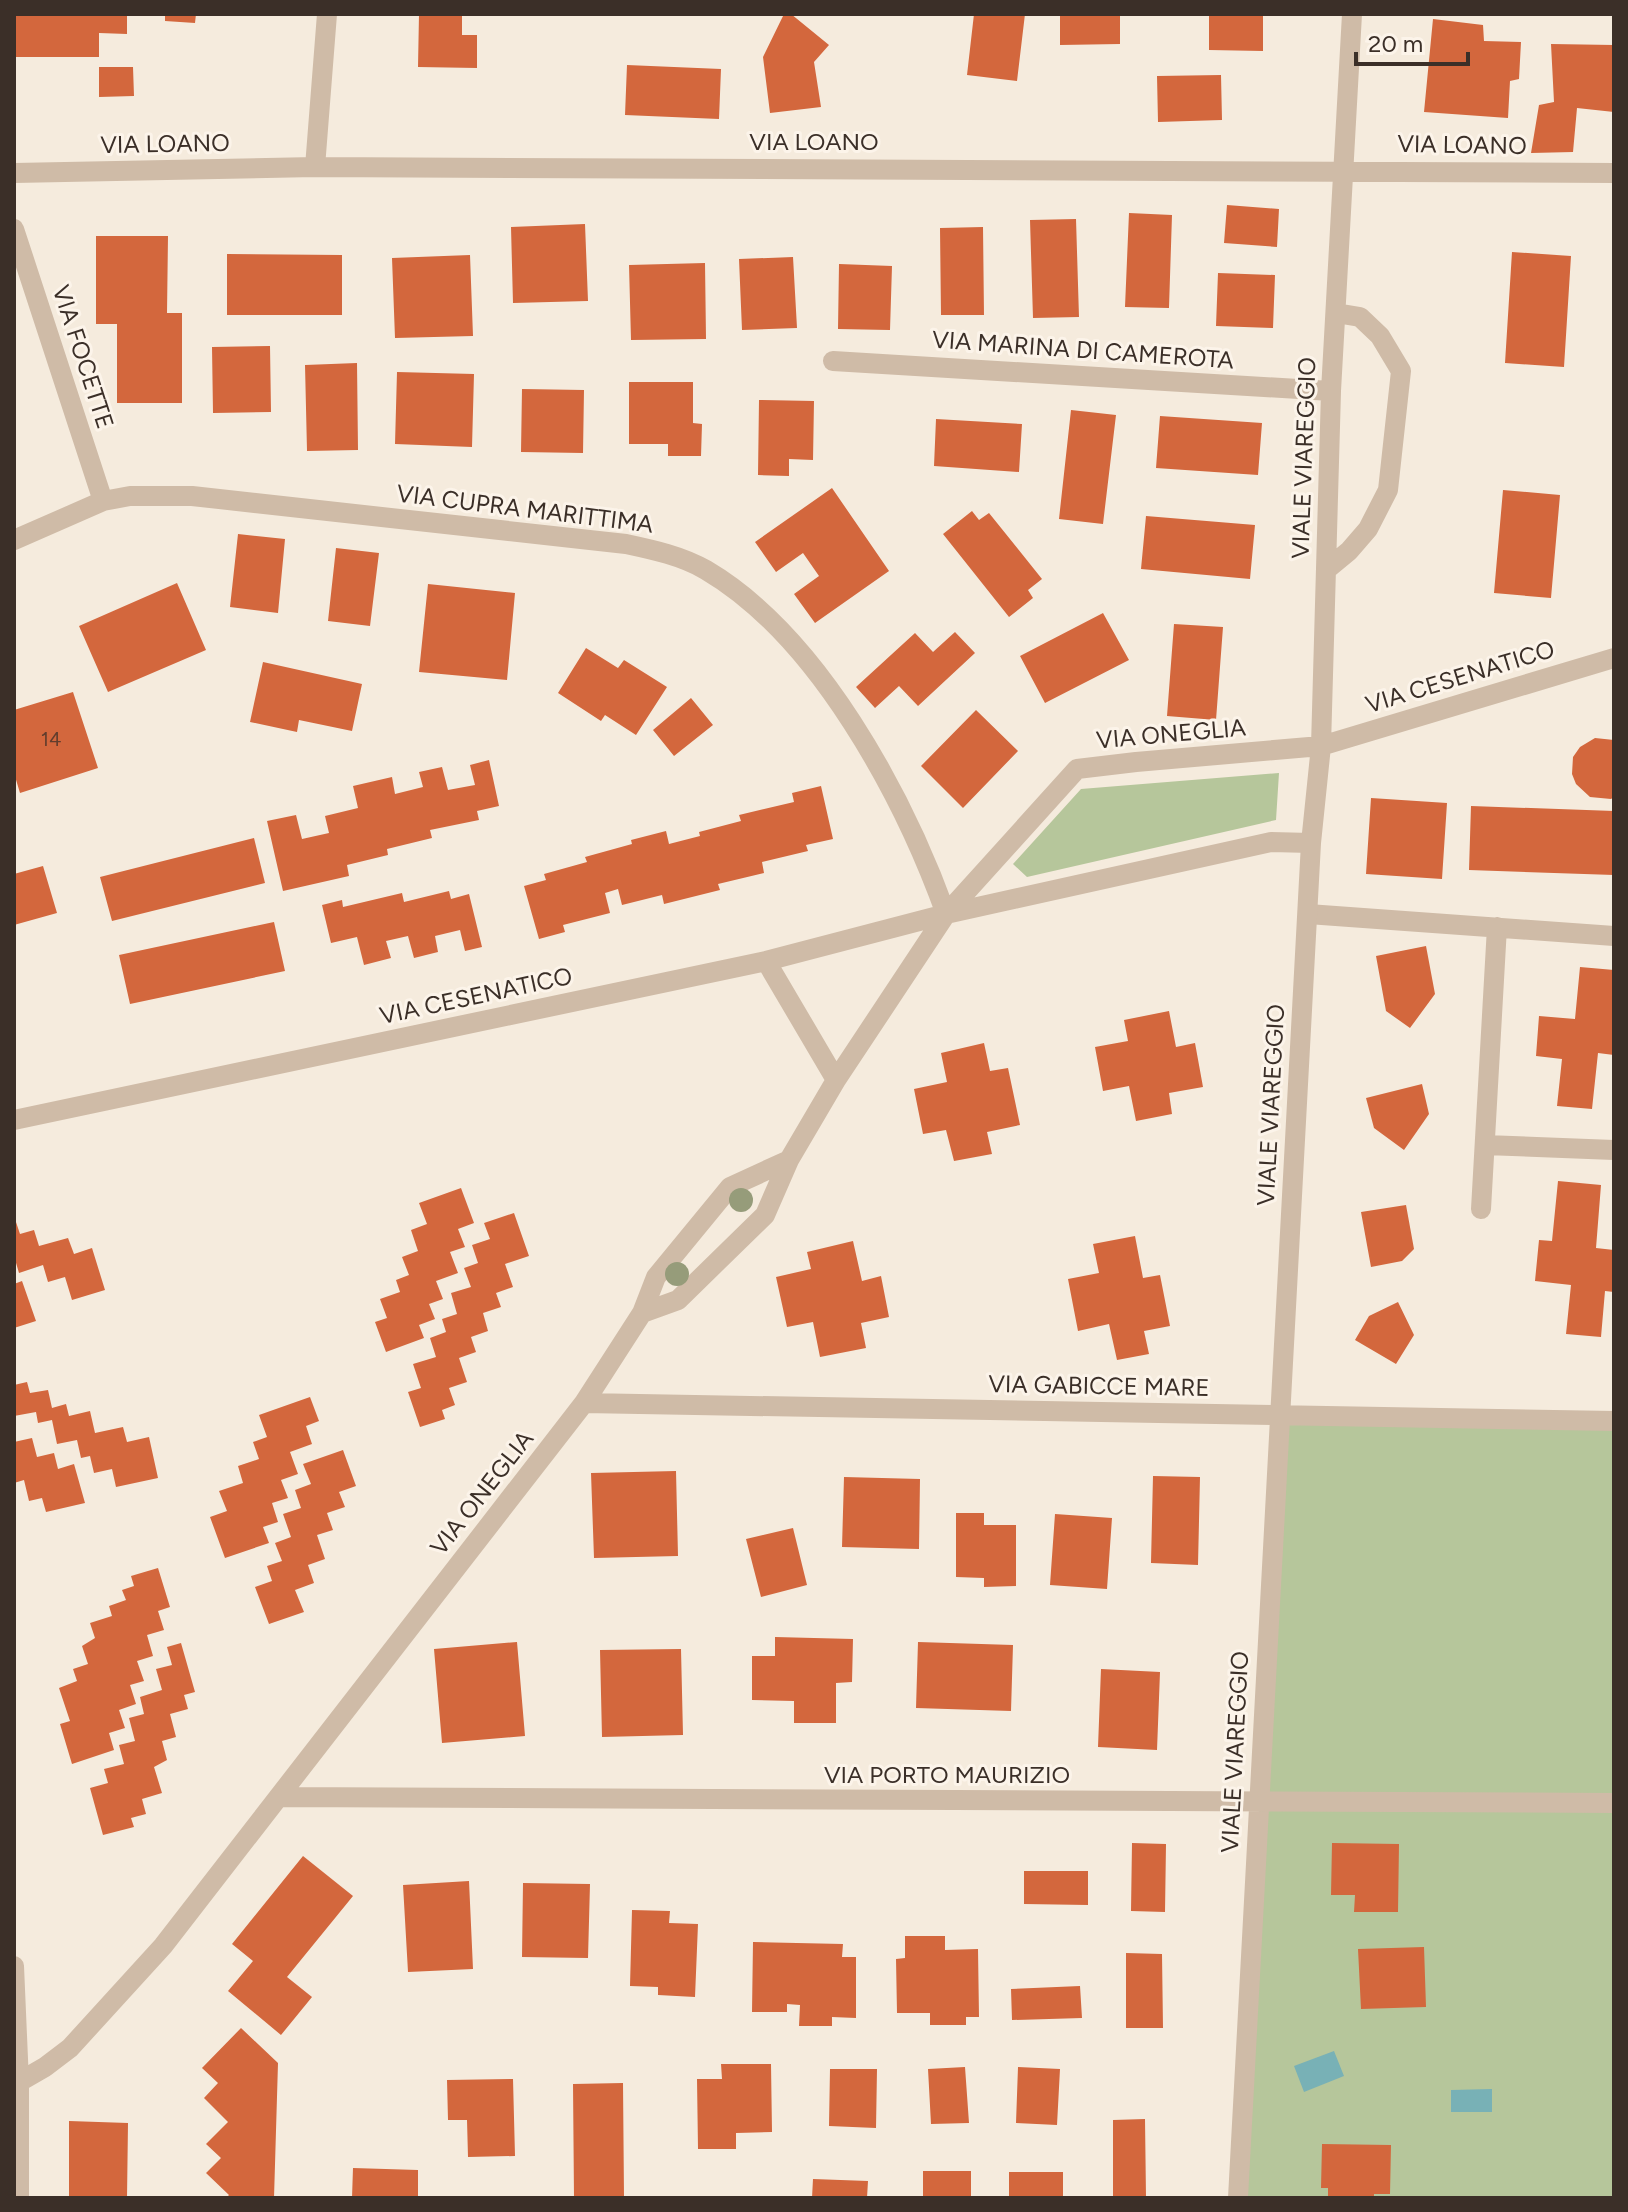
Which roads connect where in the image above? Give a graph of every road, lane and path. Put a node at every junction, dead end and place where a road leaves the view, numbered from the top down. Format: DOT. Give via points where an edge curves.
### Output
graph roads {
  1 [pos="327,14"];
  2 [pos="1352,14"];
  3 [pos="315,167"];
  4 [pos="1344,170"];
  5 [pos="14,173"];
  6 [pos="1614,173"];
  7 [pos="14,229"];
  8 [pos="1336,313"];
  9 [pos="833,361"];
  10 [pos="1331,391"];
  11 [pos="103,501"];
  12 [pos="14,540"];
  13 [pos="1326,570"];
  14 [pos="1614,658"];
  15 [pos="1321,746"];
  16 [pos="1311,843"];
  17 [pos="946,914"];
  18 [pos="1308,914"];
  19 [pos="1497,927"];
  20 [pos="1614,936"];
  21 [pos="766,961"];
  22 [pos="836,1080"];
  23 [pos="14,1120"];
  24 [pos="1485,1145"];
  25 [pos="1614,1150"];
  26 [pos="789,1160"];
  27 [pos="1481,1209"];
  28 [pos="642,1313"];
  29 [pos="584,1403"];
  30 [pos="1280,1415"];
  31 [pos="1614,1421"];
  32 [pos="280,1797"];
  33 [pos="1258,1803"];
  34 [pos="1614,1803"];
  35 [pos="14,1966"];
  36 [pos="14,1989"];
  37 [pos="19,2082"];
  38 [pos="19,2198"];
  39 [pos="1238,2198"];
  1 -- 3 [label="street"];
  2 -- 4 [label="street, VIALE VIAREGGIO"];
  3 -- 4 [label="street, VIA LOANO"];
  3 -- 5 [label="street, VIA LOANO"];
  4 -- 6 [label="street, VIA LOANO"];
  4 -- 8 [label="street, VIALE VIAREGGIO"];
  7 -- 11 [label="street, VIA FOCETTE"];
  8 -- 10 [label="street, VIALE VIAREGGIO"];
  8 -- 13 [label="street" via="1360,317 1380,336 1401,371 1388,490 1368,529"];
  9 -- 10 [label="street, VIA MARINA DI CAMEROTA"];
  10 -- 13 [label="street, VIALE VIAREGGIO"];
  11 -- 12 [label="street, VIA CUPRA MARITTIMA"];
  11 -- 17 [label="street, VIA CUPRA MARITTIMA" via="192,496 626,544 705,569 804,656 862,737 927,861"];
  13 -- 15 [label="street, VIALE VIAREGGIO"];
  14 -- 15 [label="street, VIA CESENATICO"];
  15 -- 16 [label="street, VIALE VIAREGGIO"];
  15 -- 17 [label="street, VIA ONEGLIA" via="1077,769"];
  16 -- 17 [label="street" via="1271,842"];
  16 -- 18 [label="street, VIALE VIAREGGIO"];
  17 -- 21 [label="street, VIA CESENATICO"];
  17 -- 22 [label="street, VIA ONEGLIA"];
  18 -- 19 [label="street"];
  18 -- 30 [label="street, VIALE VIAREGGIO"];
  19 -- 20 [label="street"];
  19 -- 24 [label="street"];
  21 -- 22 [label="street"];
  21 -- 23 [label="street, VIA CESENATICO"];
  22 -- 26 [label="street, VIA ONEGLIA"];
  24 -- 25 [label="street"];
  24 -- 27 [label="street"];
  26 -- 28 [label="street" via="765,1215 678,1300"];
  26 -- 28 [label="street, VIA ONEGLIA" via="730,1187 656,1277"];
  28 -- 29 [label="street, VIA ONEGLIA"];
  29 -- 30 [label="street, VIA GABICCE MARE"];
  29 -- 32 [label="street, VIA ONEGLIA"];
  30 -- 31 [label="street, VIA GABICCE MARE"];
  30 -- 33 [label="street, VIALE VIAREGGIO"];
  32 -- 33 [label="street, VIA PORTO MAURIZIO"];
  32 -- 37 [label="street, VIA ONEGLIA" via="163,1946 81,2037"];
  33 -- 34 [label="street, VIA PORTO MAURIZIO"];
  33 -- 39 [label="street, VIALE VIAREGGIO"];
  35 -- 36 [label="street"];
  36 -- 37 [label="street"];
  37 -- 38 [label="street"];
}
